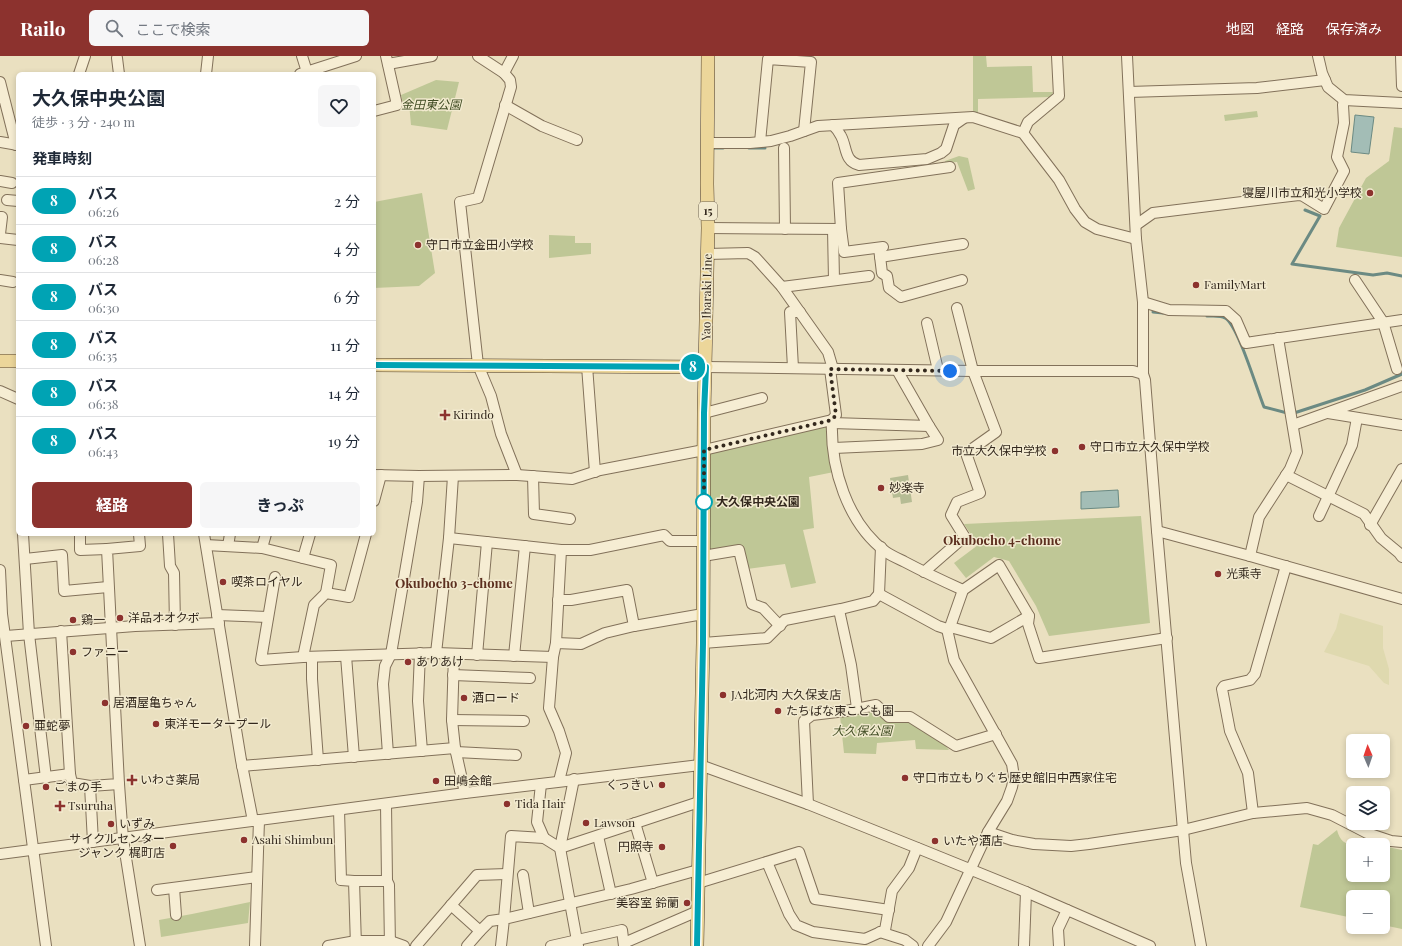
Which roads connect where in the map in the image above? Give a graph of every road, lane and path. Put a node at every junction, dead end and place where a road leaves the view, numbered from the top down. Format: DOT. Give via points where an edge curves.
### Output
graph roads {
  1 [pos="85,56"];
  2 [pos="208,56"];
  3 [pos="302,56"];
  4 [pos="427,56"];
  5 [pos="478,56"];
  6 [pos="513,56"];
  7 [pos="708,56"];
  8 [pos="1057,56"];
  9 [pos="1127,56"];
  10 [pos="1318,56"];
  11 [pos="1400,56"];
  12 [pos="351,57"];
  13 [pos="117,58"];
  14 [pos="387,60"];
  15 [pos="80,72"];
  16 [pos="119,72"];
  17 [pos="206,72"];
  18 [pos="305,72"];
  19 [pos="308,72"];
  20 [pos="504,73"];
  21 [pos="1325,80"];
  22 [pos="0,82"];
  23 [pos="1402,86"];
  24 [pos="1129,92"];
  25 [pos="1344,100"];
  26 [pos="1402,103"];
  27 [pos="505,105"];
  28 [pos="376,111"];
  29 [pos="966,117"];
  30 [pos="833,125"];
  31 [pos="804,131"];
  32 [pos="1023,133"];
  33 [pos="577,140"];
  34 [pos="16,141"];
  35 [pos="0,142"];
  36 [pos="760,142"];
  37 [pos="707,143"];
  38 [pos="16,145"];
  39 [pos="784,148"];
  40 [pos="862,164"];
  41 [pos="950,167"];
  42 [pos="862,179"];
  43 [pos="0,181"];
  44 [pos="12,183"];
  45 [pos="7,200"];
  46 [pos="16,201"];
  47 [pos="0,217"];
  48 [pos="1136,225"];
  49 [pos="708,228"];
  50 [pos="785,229"];
  51 [pos="837,229"];
  52 [pos="0,234"];
  53 [pos="0,238"];
  54 [pos="16,240"];
  55 [pos="1136,240"];
  56 [pos="963,244"];
  57 [pos="881,251"];
  58 [pos="707,254"];
  59 [pos="869,276"];
  60 [pos="0,280"];
  61 [pos="834,280"];
  62 [pos="962,280"];
  63 [pos="1355,280"];
  64 [pos="13,282"];
  65 [pos="782,287"];
  66 [pos="1143,302"];
  67 [pos="957,308"];
  68 [pos="800,312"];
  69 [pos="1402,320"];
  70 [pos="1383,322"];
  71 [pos="927,323"];
  72 [pos="1278,338"];
  73 [pos="0,361"];
  74 [pos="16,361"];
  75 [pos="376,364"];
  76 [pos="478,365"];
  77 [pos="587,366"];
  78 [pos="706,367"];
  79 [pos="793,368"];
  80 [pos="832,369"];
  81 [pos="1397,369"];
  82 [pos="897,370"];
  83 [pos="938,370"];
  84 [pos="973,371"];
  85 [pos="1143,374"];
  86 [pos="1402,386"];
  87 [pos="0,391"];
  88 [pos="16,398"];
  89 [pos="762,398"];
  90 [pos="704,413"];
  91 [pos="1326,413"];
  92 [pos="1292,417"];
  93 [pos="1357,418"];
  94 [pos="832,421"];
  95 [pos="1402,425"];
  96 [pos="929,426"];
  97 [pos="834,448"];
  98 [pos="704,450"];
  99 [pos="1402,470"];
  100 [pos="595,472"];
  101 [pos="377,475"];
  102 [pos="517,475"];
  103 [pos="1286,475"];
  104 [pos="419,476"];
  105 [pos="454,476"];
  106 [pos="533,476"];
  107 [pos="1328,496"];
  108 [pos="1319,516"];
  109 [pos="570,519"];
  110 [pos="1370,525"];
  111 [pos="1157,531"];
  112 [pos="23,536"];
  113 [pos="80,536"];
  114 [pos="139,536"];
  115 [pos="168,536"];
  116 [pos="204,536"];
  117 [pos="230,536"];
  118 [pos="265,536"];
  119 [pos="309,536"];
  120 [pos="365,536"];
  121 [pos="449,538"];
  122 [pos="704,541"];
  123 [pos="487,542"];
  124 [pos="206,545"];
  125 [pos="228,546"];
  126 [pos="525,546"];
  127 [pos="881,547"];
  128 [pos="262,548"];
  129 [pos="106,549"];
  130 [pos="561,550"];
  131 [pos="703,556"];
  132 [pos="1250,556"];
  133 [pos="1402,557"];
  134 [pos="303,558"];
  135 [pos="25,559"];
  136 [pos="1286,566"];
  137 [pos="0,570"];
  138 [pos="924,572"];
  139 [pos="275,577"];
  140 [pos="108,588"];
  141 [pos="963,590"];
  142 [pos="326,593"];
  143 [pos="879,594"];
  144 [pos="1402,599"];
  145 [pos="558,600"];
  146 [pos="838,610"];
  147 [pos="1,613"];
  148 [pos="703,614"];
  149 [pos="1029,616"];
  150 [pos="268,617"];
  151 [pos="218,619"];
  152 [pos="176,625"];
  153 [pos="634,626"];
  154 [pos="780,626"];
  155 [pos="111,628"];
  156 [pos="948,628"];
  157 [pos="62,631"];
  158 [pos="29,634"];
  159 [pos="6,636"];
  160 [pos="1167,638"];
  161 [pos="556,643"];
  162 [pos="703,643"];
  163 [pos="4,650"];
  164 [pos="436,653"];
  165 [pos="391,654"];
  166 [pos="420,654"];
  167 [pos="454,654"];
  168 [pos="477,655"];
  169 [pos="346,656"];
  170 [pos="514,656"];
  171 [pos="307,657"];
  172 [pos="553,657"];
  173 [pos="453,675"];
  174 [pos="530,678"];
  175 [pos="857,708"];
  176 [pos="452,720"];
  177 [pos="524,721"];
  178 [pos="996,734"];
  179 [pos="455,750"];
  180 [pos="422,751"];
  181 [pos="388,754"];
  182 [pos="516,755"];
  183 [pos="354,757"];
  184 [pos="318,760"];
  185 [pos="700,765"];
  186 [pos="242,766"];
  187 [pos="70,774"];
  188 [pos="46,778"];
  189 [pos="574,779"];
  190 [pos="24,780"];
  191 [pos="559,781"];
  192 [pos="119,784"];
  193 [pos="541,784"];
  194 [pos="90,786"];
  195 [pos="465,793"];
  196 [pos="699,802"];
  197 [pos="386,804"];
  198 [pos="808,804"];
  199 [pos="339,810"];
  200 [pos="1253,813"];
  201 [pos="256,821"];
  202 [pos="635,824"];
  203 [pos="1183,830"];
  204 [pos="988,832"];
  205 [pos="598,836"];
  206 [pos="123,838"];
  207 [pos="544,838"];
  208 [pos="93,842"];
  209 [pos="1402,842"];
  210 [pos="560,848"];
  211 [pos="917,848"];
  212 [pos="34,850"];
  213 [pos="0,854"];
  214 [pos="767,862"];
  215 [pos="971,870"];
  216 [pos="507,874"];
  217 [pos="523,875"];
  218 [pos="698,876"];
  219 [pos="257,877"];
  220 [pos="354,881"];
  221 [pos="387,881"];
  222 [pos="653,882"];
  223 [pos="174,888"];
  224 [pos="157,890"];
  225 [pos="1026,892"];
  226 [pos="611,894"];
  227 [pos="570,903"];
  228 [pos="451,905"];
  229 [pos="698,910"];
  230 [pos="889,910"];
  231 [pos="1067,910"];
  232 [pos="529,913"];
  233 [pos="176,915"];
  234 [pos="504,919"];
  235 [pos="480,931"];
  236 [pos="880,932"];
  237 [pos="390,943"];
  238 [pos="578,943"];
  239 [pos="356,944"];
  240 [pos="624,944"];
  241 [pos="46,946"];
  242 [pos="140,946"];
  243 [pos="255,946"];
  244 [pos="328,946"];
  245 [pos="404,946"];
  246 [pos="416,946"];
  247 [pos="467,946"];
  248 [pos="501,946"];
  249 [pos="551,946"];
  250 [pos="697,946"];
  251 [pos="913,946"];
  252 [pos="928,946"];
  253 [pos="1024,946"];
  254 [pos="1059,946"];
  255 [pos="1150,946"];
  256 [pos="1201,946"];
  1 -- 15 [label="street"];
  2 -- 17 [label="street"];
  3 -- 18 [label="street"];
  4 -- 14 [label="street"];
  5 -- 20 [label="street"];
  6 -- 20 [label="street"];
  7 -- 37 [label="main road, Yao Ibaraki Line / 15"];
  8 -- 32 [label="street" via="1059,96 1028,122"];
  9 -- 24 [label="street"];
  10 -- 21 [label="street"];
  11 -- 23 [label="street"];
  12 -- 19 [label="street"];
  13 -- 16 [label="street"];
  14 -- 28 [label="street" via="397,105"];
  20 -- 27 [label="street" via="510,80 511,87"];
  21 -- 24 [label="street" via="1257,88"];
  21 -- 25 [label="street" via="1328,87"];
  22 -- 34 [label="street"];
  24 -- 48 [label="street"];
  25 -- 26 [label="street"];
  25 -- 48 [label="street" via="1344,123 1337,157 1344,171 1324,209 1299,195 1153,213"];
  27 -- 33 [label="street" via="542,126"];
  27 -- 76 [label="street" via="478,198 460,202"];
  29 -- 30 [label="street"];
  29 -- 32 [label="street"];
  29 -- 40 [label="street" via="954,125 946,149 935,157"];
  30 -- 31 [label="street" via="818,126"];
  30 -- 40 [label="street" via="840,134 849,160"];
  31 -- 36 [label="street"];
  31 -- 36 [label="street" via="811,62 768,59"];
  32 -- 55 [label="street" via="1059,180 1085,222 1097,229"];
  35 -- 38 [label="street"];
  36 -- 37 [label="street"];
  37 -- 49 [label="main road, Yao Ibaraki Line / 15"];
  39 -- 50 [label="street"];
  40 -- 42 [label="street"];
  41 -- 42 [label="street"];
  42 -- 51 [label="street" via="838,183"];
  43 -- 44 [label="street"];
  45 -- 46 [label="street"];
  47 -- 52 [label="street"];
  48 -- 55 [label="street"];
  49 -- 50 [label="street"];
  49 -- 58 [label="main road, Yao Ibaraki Line / 15"];
  50 -- 51 [label="street"];
  51 -- 57 [label="street" via="844,252"];
  51 -- 61 [label="street"];
  53 -- 54 [label="street"];
  55 -- 66 [label="street"];
  56 -- 57 [label="street"];
  57 -- 62 [label="street" via="882,273 886,276 889,288 901,297"];
  58 -- 65 [label="street" via="748,253 755,257"];
  58 -- 78 [label="main road, Yao Ibaraki Line / 15"];
  59 -- 61 [label="street"];
  60 -- 64 [label="street"];
  61 -- 65 [label="street"];
  63 -- 70 [label="street"];
  65 -- 68 [label="street"];
  66 -- 72 [label="street" via="1169,310 1226,311 1236,320 1246,343"];
  66 -- 85 [label="street"];
  67 -- 84 [label="street"];
  68 -- 79 [label="street" via="790,312"];
  68 -- 80 [label="street" via="828,352"];
  69 -- 70 [label="street"];
  70 -- 72 [label="street"];
  70 -- 81 [label="street"];
  71 -- 83 [label="street"];
  72 -- 92 [label="street"];
  73 -- 74 [label="main road"];
  75 -- 76 [label="main road"];
  76 -- 77 [label="main road"];
  76 -- 102 [label="street"];
  77 -- 78 [label="main road"];
  77 -- 100 [label="street"];
  78 -- 79 [label="street"];
  78 -- 90 [label="main road, Yao Ibaraki Line / 15"];
  79 -- 80 [label="street"];
  80 -- 82 [label="street"];
  80 -- 94 [label="street" via="836,415"];
  82 -- 83 [label="street"];
  82 -- 96 [label="street"];
  83 -- 84 [label="street"];
  84 -- 85 [label="street" via="1133,371"];
  84 -- 138 [label="street" via="996,432 972,449 967,456 980,493 957,502 951,515 963,538"];
  85 -- 111 [label="street"];
  86 -- 91 [label="street"];
  87 -- 88 [label="street"];
  89 -- 90 [label="street"];
  90 -- 98 [label="main road, Yao Ibaraki Line / 15"];
  91 -- 92 [label="street"];
  91 -- 93 [label="street"];
  92 -- 103 [label="street" via="1297,452"];
  93 -- 95 [label="street"];
  93 -- 107 [label="street" via="1352,445"];
  94 -- 96 [label="street"];
  94 -- 97 [label="street"];
  94 -- 98 [label="street"];
  96 -- 97 [label="street" via="938,440 922,444"];
  97 -- 127 [label="street" via="844,496 860,525"];
  98 -- 100 [label="street"];
  98 -- 122 [label="main road, Yao Ibaraki Line / 15"];
  99 -- 110 [label="street"];
  100 -- 106 [label="street" via="572,479"];
  101 -- 104 [label="street"];
  102 -- 105 [label="street"];
  102 -- 106 [label="street"];
  103 -- 107 [label="street"];
  103 -- 132 [label="street" via="1259,517"];
  104 -- 105 [label="street"];
  104 -- 165 [label="street" via="417,502"];
  105 -- 121 [label="street"];
  106 -- 109 [label="street" via="534,514"];
  107 -- 108 [label="street"];
  107 -- 110 [label="street" via="1364,514"];
  110 -- 133 [label="street"];
  111 -- 132 [label="street"];
  111 -- 160 [label="street"];
  112 -- 135 [label="street"];
  113 -- 129 [label="street" via="80,550"];
  114 -- 129 [label="street" via="140,546"];
  115 -- 152 [label="street" via="170,566 174,573"];
  116 -- 124 [label="street"];
  117 -- 125 [label="street"];
  118 -- 128 [label="street"];
  119 -- 134 [label="street"];
  120 -- 142 [label="street" via="349,597"];
  121 -- 123 [label="street"];
  121 -- 164 [label="street"];
  122 -- 130 [label="street" via="670,541 664,535 590,550"];
  122 -- 131 [label="main road, Yao Ibaraki Line / 15"];
  123 -- 126 [label="street"];
  123 -- 168 [label="street"];
  124 -- 125 [label="street"];
  124 -- 151 [label="street"];
  125 -- 128 [label="street"];
  126 -- 130 [label="street"];
  126 -- 170 [label="street"];
  127 -- 138 [label="street"];
  127 -- 143 [label="street"];
  128 -- 134 [label="street"];
  129 -- 140 [label="street"];
  130 -- 145 [label="street"];
  131 -- 148 [label="main road, Yao Ibaraki Line / 15"];
  131 -- 154 [label="street" via="739,550 752,604 763,608"];
  132 -- 136 [label="street"];
  134 -- 142 [label="street" via="331,565"];
  135 -- 140 [label="street" via="62,555 64,591"];
  135 -- 158 [label="street"];
  136 -- 144 [label="street"];
  136 -- 200 [label="street" via="1255,674 1250,680 1224,686 1222,689 1230,731 1248,773"];
  137 -- 147 [label="street"];
  138 -- 141 [label="street"];
  139 -- 150 [label="street"];
  140 -- 155 [label="street"];
  141 -- 149 [label="street" via="999,565"];
  141 -- 156 [label="street"];
  142 -- 171 [label="street" via="314,605"];
  143 -- 146 [label="street" via="873,601"];
  143 -- 156 [label="street" via="938,626"];
  145 -- 153 [label="street" via="627,590"];
  145 -- 161 [label="street"];
  146 -- 154 [label="street" via="785,620"];
  146 -- 175 [label="street" via="851,665"];
  147 -- 159 [label="street"];
  148 -- 153 [label="street"];
  148 -- 162 [label="main road, Yao Ibaraki Line / 15"];
  149 -- 156 [label="street" via="991,638"];
  149 -- 160 [label="street" via="1028,624 1039,658"];
  150 -- 151 [label="street"];
  150 -- 171 [label="street" via="261,660"];
  151 -- 152 [label="street"];
  151 -- 186 [label="street"];
  152 -- 155 [label="street"];
  153 -- 161 [label="street" via="605,633 581,644"];
  154 -- 162 [label="street" via="766,638"];
  155 -- 157 [label="street"];
  155 -- 192 [label="street"];
  156 -- 178 [label="street" via="954,660"];
  157 -- 158 [label="street"];
  157 -- 187 [label="street"];
  158 -- 159 [label="street"];
  158 -- 188 [label="street"];
  159 -- 163 [label="street"];
  160 -- 203 [label="street"];
  161 -- 172 [label="street"];
  162 -- 185 [label="main road, Yao Ibaraki Line / 15"];
  163 -- 190 [label="street"];
  164 -- 166 [label="street"];
  164 -- 167 [label="street"];
  165 -- 166 [label="street"];
  165 -- 169 [label="street"];
  165 -- 181 [label="street" via="385,666 383,684"];
  166 -- 180 [label="street" via="418,701"];
  167 -- 168 [label="street"];
  167 -- 173 [label="street"];
  168 -- 170 [label="street"];
  169 -- 171 [label="street"];
  169 -- 183 [label="street"];
  170 -- 172 [label="street"];
  171 -- 184 [label="street" via="312,679"];
  172 -- 191 [label="street" via="549,708 566,753"];
  173 -- 174 [label="street"];
  173 -- 176 [label="street"];
  175 -- 178 [label="street" via="876,704 889,717 910,717 956,746"];
  175 -- 198 [label="street" via="812,715 804,721"];
  176 -- 177 [label="street"];
  176 -- 179 [label="street"];
  178 -- 204 [label="street" via="1012,764 1014,777 1007,801"];
  179 -- 180 [label="street"];
  179 -- 182 [label="street"];
  179 -- 195 [label="street"];
  180 -- 181 [label="street"];
  181 -- 183 [label="street"];
  183 -- 184 [label="street"];
  184 -- 186 [label="street"];
  185 -- 189 [label="street"];
  185 -- 196 [label="main road, Yao Ibaraki Line / 15"];
  185 -- 198 [label="street"];
  186 -- 201 [label="street"];
  187 -- 188 [label="street"];
  187 -- 194 [label="street" via="72,783"];
  188 -- 190 [label="street"];
  189 -- 191 [label="street"];
  189 -- 210 [label="street"];
  190 -- 212 [label="street"];
  191 -- 193 [label="street"];
  192 -- 194 [label="street"];
  192 -- 206 [label="street"];
  193 -- 195 [label="street"];
  193 -- 207 [label="street" via="537,822"];
  194 -- 208 [label="street"];
  195 -- 197 [label="street"];
  196 -- 202 [label="street"];
  196 -- 218 [label="main road, Yao Ibaraki Line / 15"];
  197 -- 199 [label="street"];
  197 -- 221 [label="street"];
  198 -- 211 [label="street"];
  199 -- 201 [label="street"];
  199 -- 220 [label="street" via="341,880"];
  200 -- 203 [label="street"];
  200 -- 209 [label="street" via="1307,808 1332,815 1366,833"];
  201 -- 206 [label="street"];
  201 -- 219 [label="street"];
  202 -- 205 [label="street"];
  202 -- 222 [label="street"];
  203 -- 204 [label="street" via="1066,846 1034,844"];
  203 -- 256 [label="street" via="1186,863"];
  204 -- 215 [label="street"];
  205 -- 210 [label="street"];
  205 -- 226 [label="street"];
  206 -- 208 [label="street"];
  206 -- 242 [label="street"];
  207 -- 210 [label="street"];
  207 -- 216 [label="street" via="511,836"];
  208 -- 212 [label="street"];
  210 -- 227 [label="street"];
  211 -- 215 [label="street"];
  211 -- 230 [label="street" via="909,868 892,890"];
  212 -- 213 [label="street"];
  212 -- 241 [label="street"];
  214 -- 218 [label="street"];
  214 -- 230 [label="street" via="799,852 815,899"];
  214 -- 236 [label="street" via="796,925 813,932 865,938"];
  215 -- 225 [label="street"];
  215 -- 252 [label="street" via="946,922"];
  216 -- 228 [label="street" via="477,874"];
  216 -- 234 [label="street"];
  217 -- 232 [label="street"];
  218 -- 222 [label="street"];
  218 -- 229 [label="main road, Yao Ibaraki Line / 15"];
  219 -- 223 [label="street"];
  219 -- 243 [label="street"];
  220 -- 221 [label="street"];
  220 -- 239 [label="street"];
  221 -- 237 [label="street"];
  222 -- 226 [label="street"];
  223 -- 224 [label="street"];
  223 -- 233 [label="street"];
  225 -- 231 [label="street"];
  225 -- 253 [label="street"];
  226 -- 227 [label="street"];
  227 -- 232 [label="street"];
  227 -- 238 [label="street"];
  228 -- 235 [label="street"];
  228 -- 246 [label="street"];
  229 -- 240 [label="street"];
  229 -- 250 [label="main road, Yao Ibaraki Line / 15"];
  230 -- 236 [label="street" via="885,930"];
  231 -- 254 [label="street" via="1058,929"];
  231 -- 255 [label="street"];
  232 -- 234 [label="street"];
  234 -- 235 [label="street" via="490,921"];
  234 -- 248 [label="street"];
  235 -- 247 [label="street"];
  236 -- 251 [label="street" via="905,940"];
  237 -- 239 [label="street"];
  237 -- 245 [label="street"];
  238 -- 240 [label="street" via="622,930"];
  238 -- 249 [label="street"];
  239 -- 244 [label="street"];
}
